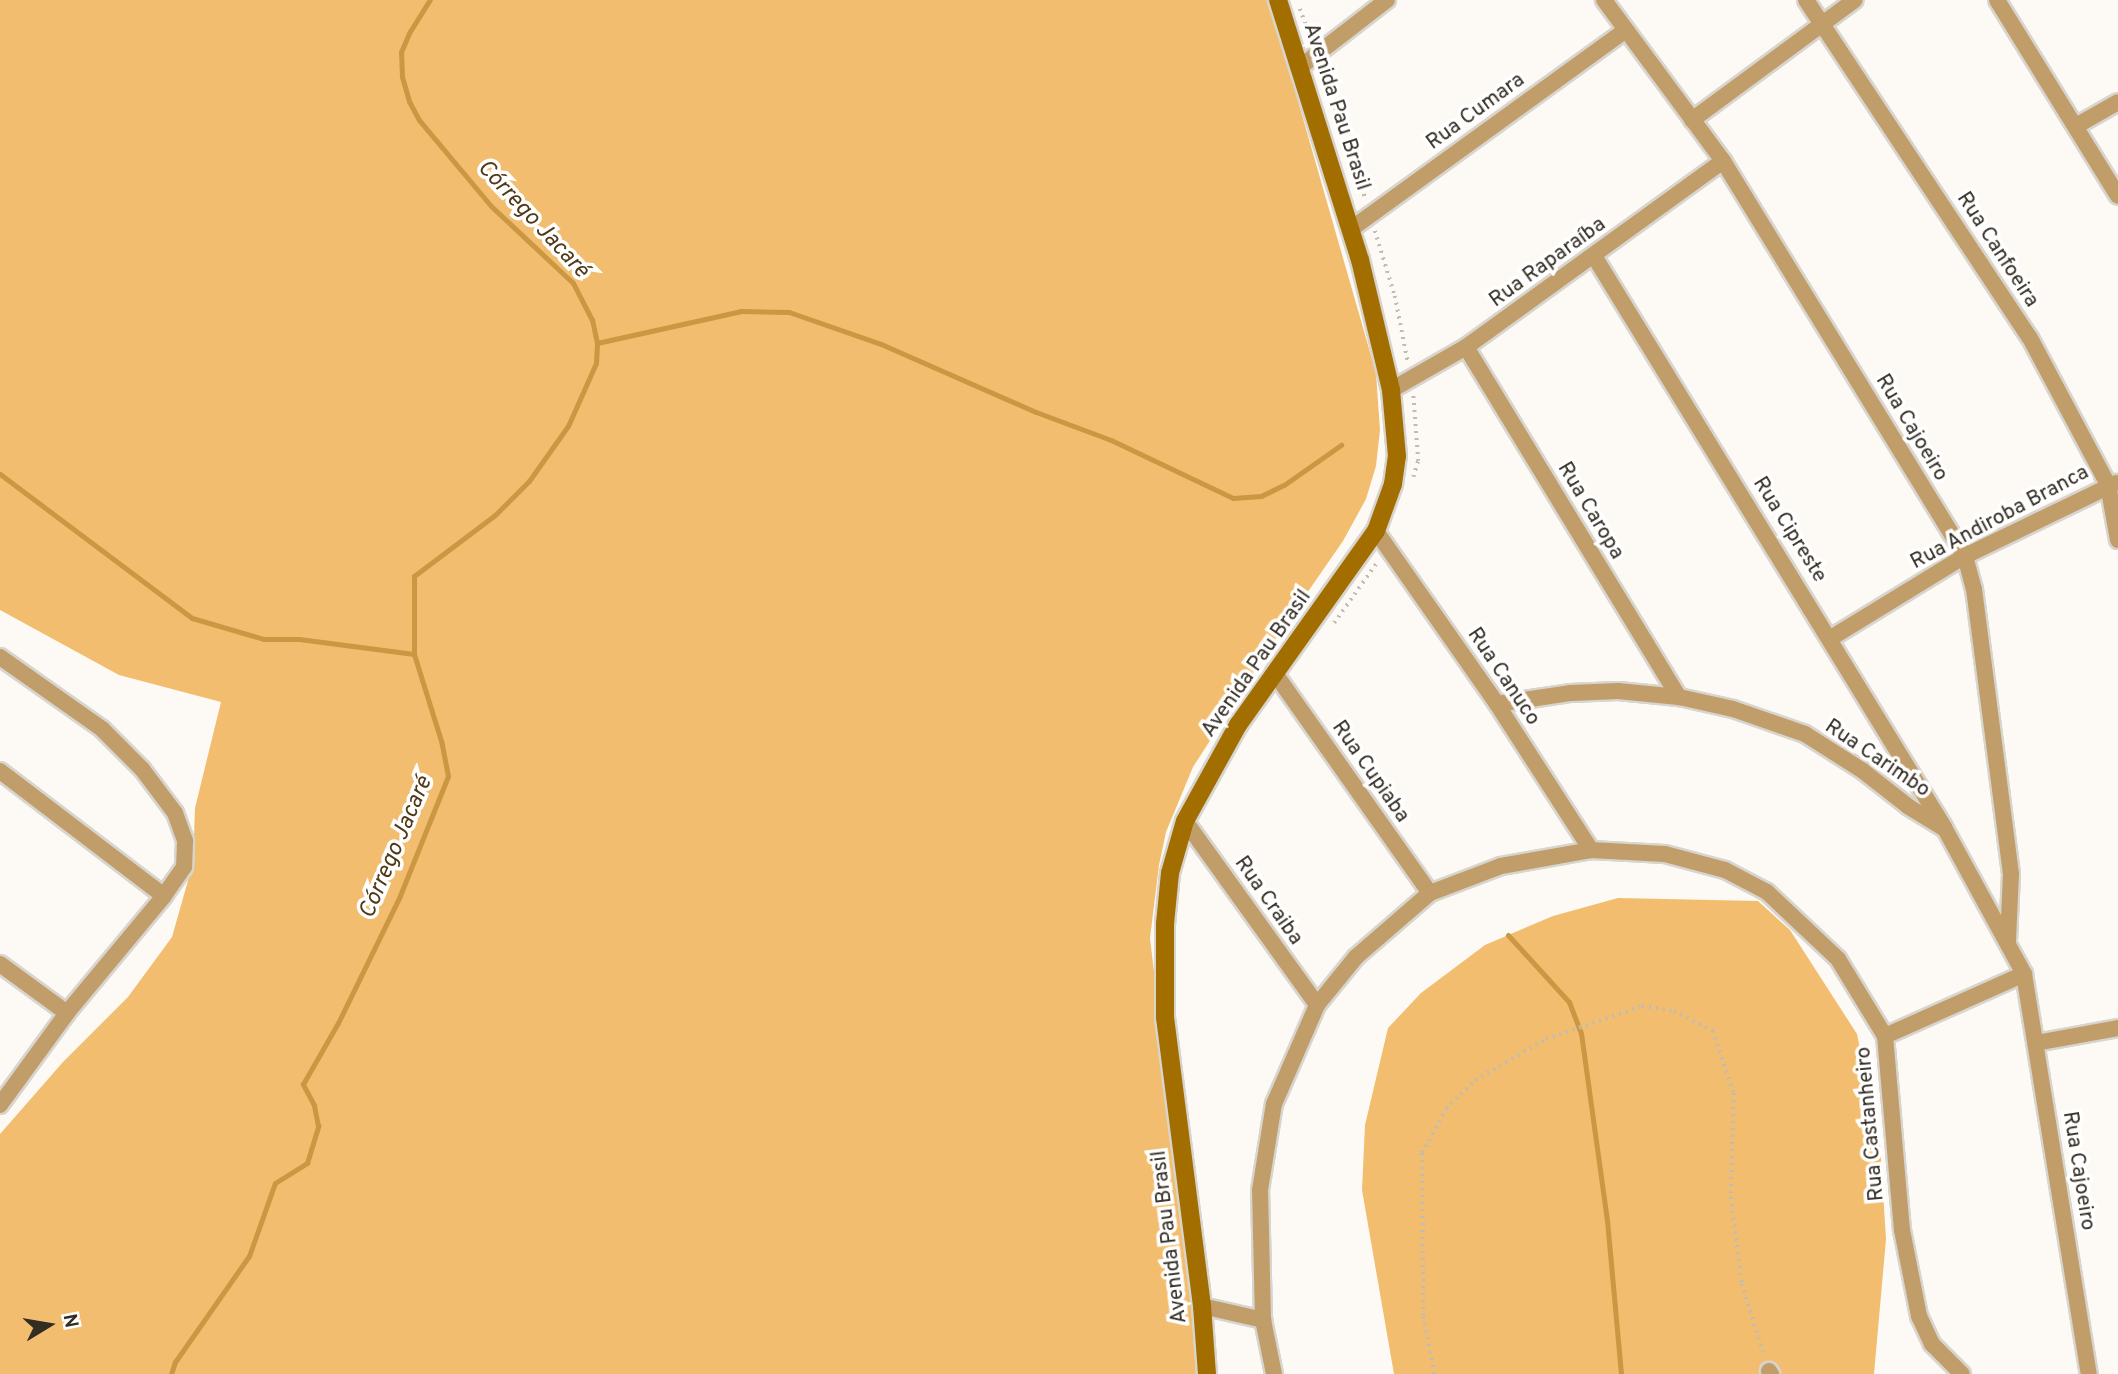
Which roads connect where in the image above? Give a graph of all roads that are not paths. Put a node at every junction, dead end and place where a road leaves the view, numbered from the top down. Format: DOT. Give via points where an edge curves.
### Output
graph roads {
  1 [pos="1278,0"];
  2 [pos="1387,0"];
  3 [pos="1604,0"];
  4 [pos="1806,0"];
  5 [pos="1855,0"];
  6 [pos="1997,0"];
  7 [pos="1825,25"];
  8 [pos="1626,30"];
  9 [pos="1299,68"];
  10 [pos="2118,102"];
  11 [pos="1692,120"];
  12 [pos="2076,125"];
  13 [pos="1723,161"];
  14 [pos="2118,196"];
  15 [pos="1351,229"];
  16 [pos="1594,256"];
  17 [pos="1466,347"];
  18 [pos="1391,390"];
  19 [pos="2113,484"];
  20 [pos="1376,531"];
  21 [pos="2118,540"];
  22 [pos="1965,556"];
  23 [pos="1831,638"];
  24 [pos="0,657"];
  25 [pos="1276,675"];
  26 [pos="1679,697"];
  27 [pos="1497,704"];
  28 [pos="0,771"];
  29 [pos="1185,821"];
  30 [pos="1945,829"];
  31 [pos="1591,850"];
  32 [pos="1430,893"];
  33 [pos="164,896"];
  34 [pos="2008,941"];
  35 [pos="0,964"];
  36 [pos="2024,974"];
  37 [pos="1317,1006"];
  38 [pos="66,1013"];
  39 [pos="2118,1028"];
  40 [pos="1885,1036"];
  41 [pos="2036,1043"];
  42 [pos="0,1105"];
  43 [pos="1202,1306"];
  44 [pos="1263,1320"];
  45 [pos="1207,1374"];
  46 [pos="1274,1374"];
  47 [pos="1962,1374"];
  48 [pos="2089,1374"];
  1 -- 9 [label="main road, Avenida Pau Brasil"];
  2 -- 9 [label="street"];
  3 -- 8 [label="street, Rua Cajoeiro"];
  4 -- 7 [label="street, Rua Canfoeira"];
  5 -- 7 [label="street"];
  6 -- 12 [label="street"];
  7 -- 11 [label="street"];
  7 -- 19 [label="street, Rua Canfoeira" via="2030,338"];
  8 -- 11 [label="street, Rua Cajoeiro"];
  8 -- 15 [label="street, Rua Cumara"];
  9 -- 15 [label="main road, Avenida Pau Brasil"];
  10 -- 12 [label="street"];
  11 -- 13 [label="street, Rua Cajoeiro"];
  12 -- 14 [label="street"];
  13 -- 16 [label="street, Rua Raparaíba"];
  13 -- 22 [label="street, Rua Cajoeiro"];
  15 -- 18 [label="main road, Avenida Pau Brasil"];
  16 -- 17 [label="street, Rua Raparaíba"];
  16 -- 23 [label="street, Rua Cipreste"];
  17 -- 18 [label="street, Rua Raparaíba"];
  17 -- 26 [label="street, Rua Caropa"];
  18 -- 20 [label="main road, Avenida Pau Brasil" via="1397,456 1393,484"];
  19 -- 21 [label="street, Rua Canfoeira"];
  19 -- 22 [label="street, Rua Andiroba Branca"];
  20 -- 25 [label="main road, Avenida Pau Brasil"];
  20 -- 27 [label="street, Rua Canuco"];
  22 -- 23 [label="street, Rua Andiroba Branca"];
  22 -- 34 [label="street, Rua Cajoeiro" via="1974,589 2011,874"];
  23 -- 30 [label="street, Rua Cipreste"];
  24 -- 33 [label="street" via="102,729 142,769 175,813 185,841 184,867"];
  25 -- 29 [label="main road, Avenida Pau Brasil" via="1238,725"];
  25 -- 32 [label="street, Rua Cupiaba"];
  26 -- 27 [label="street, Rua Carimbo" via="1618,691"];
  26 -- 30 [label="street, Rua Carimbo" via="1805,734"];
  27 -- 31 [label="street, Rua Canuco"];
  28 -- 33 [label="street"];
  29 -- 37 [label="street, Rua Craiba"];
  29 -- 43 [label="main road, Avenida Pau Brasil" via="1170,873 1165,1017"];
  30 -- 34 [label="street, Rua Carimbo"];
  31 -- 32 [label="street, Rua Castanheiro" via="1501,866"];
  31 -- 40 [label="street, Rua Castanheiro" via="1665,854 1725,870 1767,892 1838,959"];
  32 -- 37 [label="street, Rua Castanheiro" via="1356,957"];
  33 -- 38 [label="street"];
  34 -- 36 [label="street, Rua Carimbo"];
  35 -- 38 [label="street"];
  36 -- 40 [label="street"];
  36 -- 41 [label="street, Rua Cajoeiro"];
  37 -- 44 [label="street, Rua Castanheiro" via="1274,1104 1260,1190"];
  38 -- 42 [label="street"];
  39 -- 41 [label="street"];
  40 -- 47 [label="street, Rua Castanheiro" via="1910,1280 1932,1344"];
  41 -- 48 [label="street, Rua Cajoeiro"];
  43 -- 44 [label="street"];
  43 -- 45 [label="main road, Avenida Pau Brasil"];
  44 -- 46 [label="street, Rua Castanheiro"];
}
